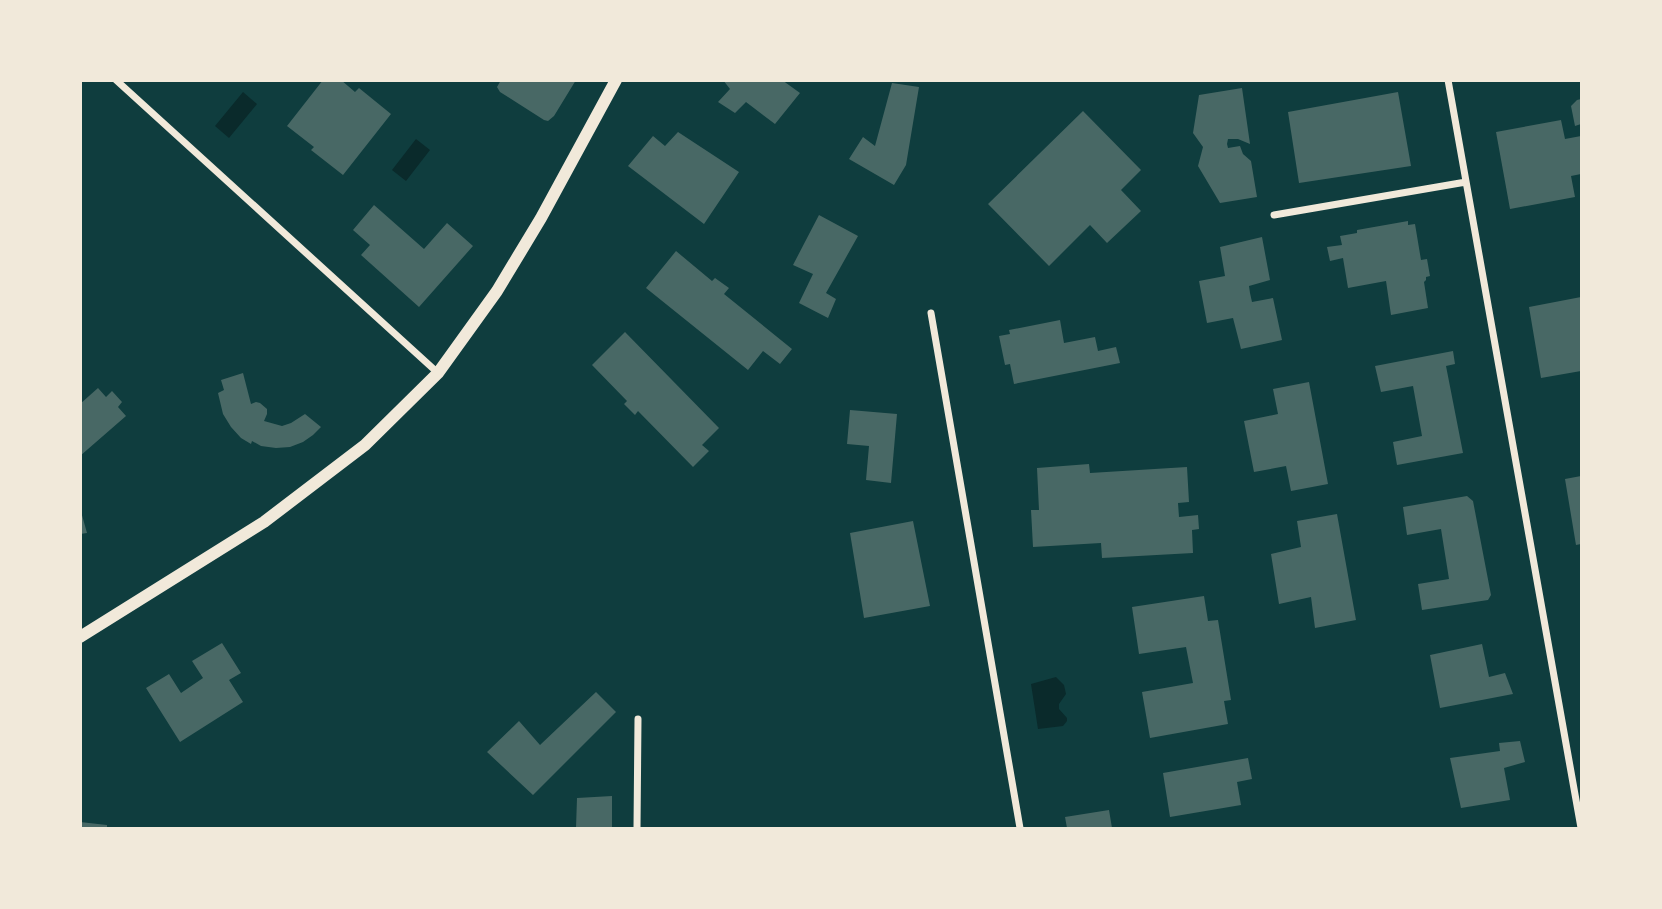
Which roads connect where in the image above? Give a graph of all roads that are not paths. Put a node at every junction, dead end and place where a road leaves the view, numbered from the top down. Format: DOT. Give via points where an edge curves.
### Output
graph roads {
  1 [pos="116,80"];
  2 [pos="616,80"];
  3 [pos="1448,80"];
  4 [pos="1466,182"];
  5 [pos="1274,215"];
  6 [pos="931,313"];
  7 [pos="438,373"];
  8 [pos="80,638"];
  9 [pos="638,719"];
  10 [pos="637,828"];
  11 [pos="1020,828"];
  12 [pos="1581,828"];
  1 -- 7 [label="street"];
  2 -- 7 [label="street" via="529,239"];
  3 -- 4 [label="street"];
  4 -- 5 [label="street"];
  4 -- 12 [label="street"];
  6 -- 11 [label="street"];
  7 -- 8 [label="street" via="365,445 264,522"];
  9 -- 10 [label="street"];
}
